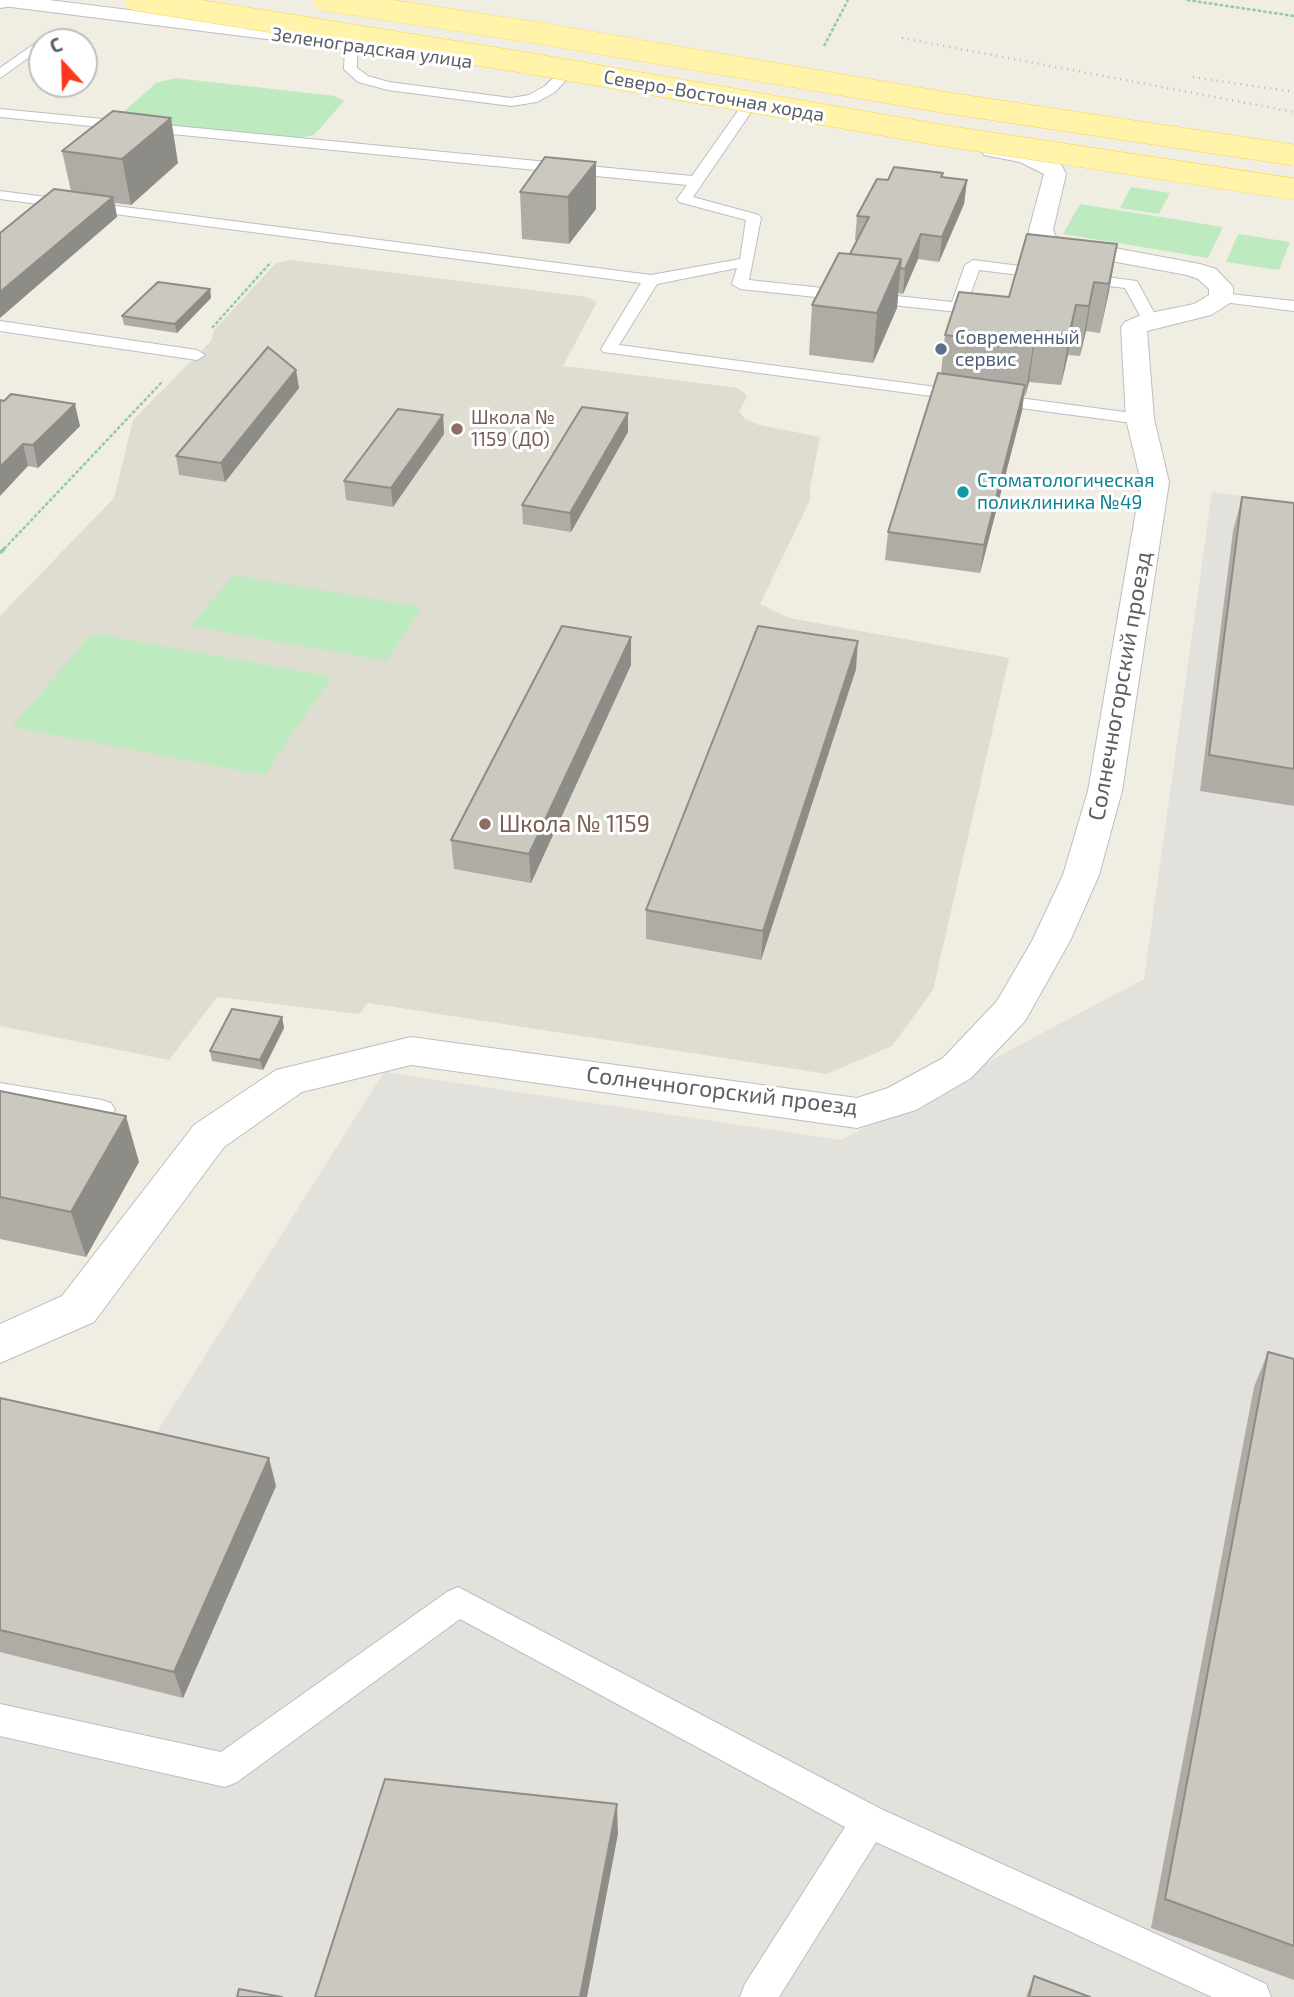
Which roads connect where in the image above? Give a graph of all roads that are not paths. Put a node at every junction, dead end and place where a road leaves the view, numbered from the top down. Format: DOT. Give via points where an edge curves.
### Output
graph roads {
  1 [pos="135,0"];
  2 [pos="324,0"];
  3 [pos="6,1"];
  4 [pos="357,44"];
  5 [pos="28,53"];
  6 [pos="0,74"];
  7 [pos="563,76"];
  8 [pos="743,107"];
  9 [pos="0,113"];
  10 [pos="1294,155"];
  11 [pos="695,181"];
  12 [pos="1294,189"];
  13 [pos="0,195"];
  14 [pos="747,262"];
  15 [pos="651,280"];
  16 [pos="1221,298"];
  17 [pos="1294,306"];
  18 [pos="1150,320"];
  19 [pos="0,326"];
  20 [pos="193,355"];
  21 [pos="1140,419"];
  22 [pos="0,1093"];
  23 [pos="102,1110"];
  24 [pos="0,1344"];
  25 [pos="0,1720"];
  26 [pos="869,1821"];
  27 [pos="758,1997"];
  28 [pos="1252,1997"];
  1 -- 12 [label="main road, Северо-Восточная хорда, bridge" via="467,52 946,136"];
  2 -- 10 [label="main road, Северо-Восточная хорда, bridge"];
  3 -- 4 [label="street, Зеленоградская улица"];
  4 -- 7 [label="street, Зеленоградская улица"];
  4 -- 7 [label="lane" via="351,48 350,69 363,79 388,86 511,102 532,99"];
  5 -- 6 [label="lane"];
  7 -- 8 [label="street, Зеленоградская улица"];
  8 -- 11 [label="lane"];
  8 -- 16 [label="street" via="1042,161 1055,174 1042,238 1207,274 1221,287"];
  9 -- 11 [label="lane"];
  11 -- 14 [label="lane" via="684,199 754,218"];
  13 -- 15 [label="lane"];
  14 -- 15 [label="lane"];
  14 -- 18 [label="lane" via="740,284 958,307 973,265 1131,284"];
  15 -- 21 [label="lane" via="609,349"];
  16 -- 17 [label="lane"];
  16 -- 18 [label="street" via="1202,310"];
  18 -- 21 [label="street, Солнечногорский проезд" via="1134,327"];
  19 -- 20 [label="lane"];
  21 -- 24 [label="street, Солнечногорский проезд" via="1155,482 1105,791 1082,875 1011,1011 957,1068 902,1099 857,1113 411,1051 290,1080 209,1136 78,1309"];
  22 -- 23 [label="lane"];
  25 -- 26 [label="lane" via="225,1770 458,1602"];
  26 -- 27 [label="lane"];
  26 -- 28 [label="lane"];
}
